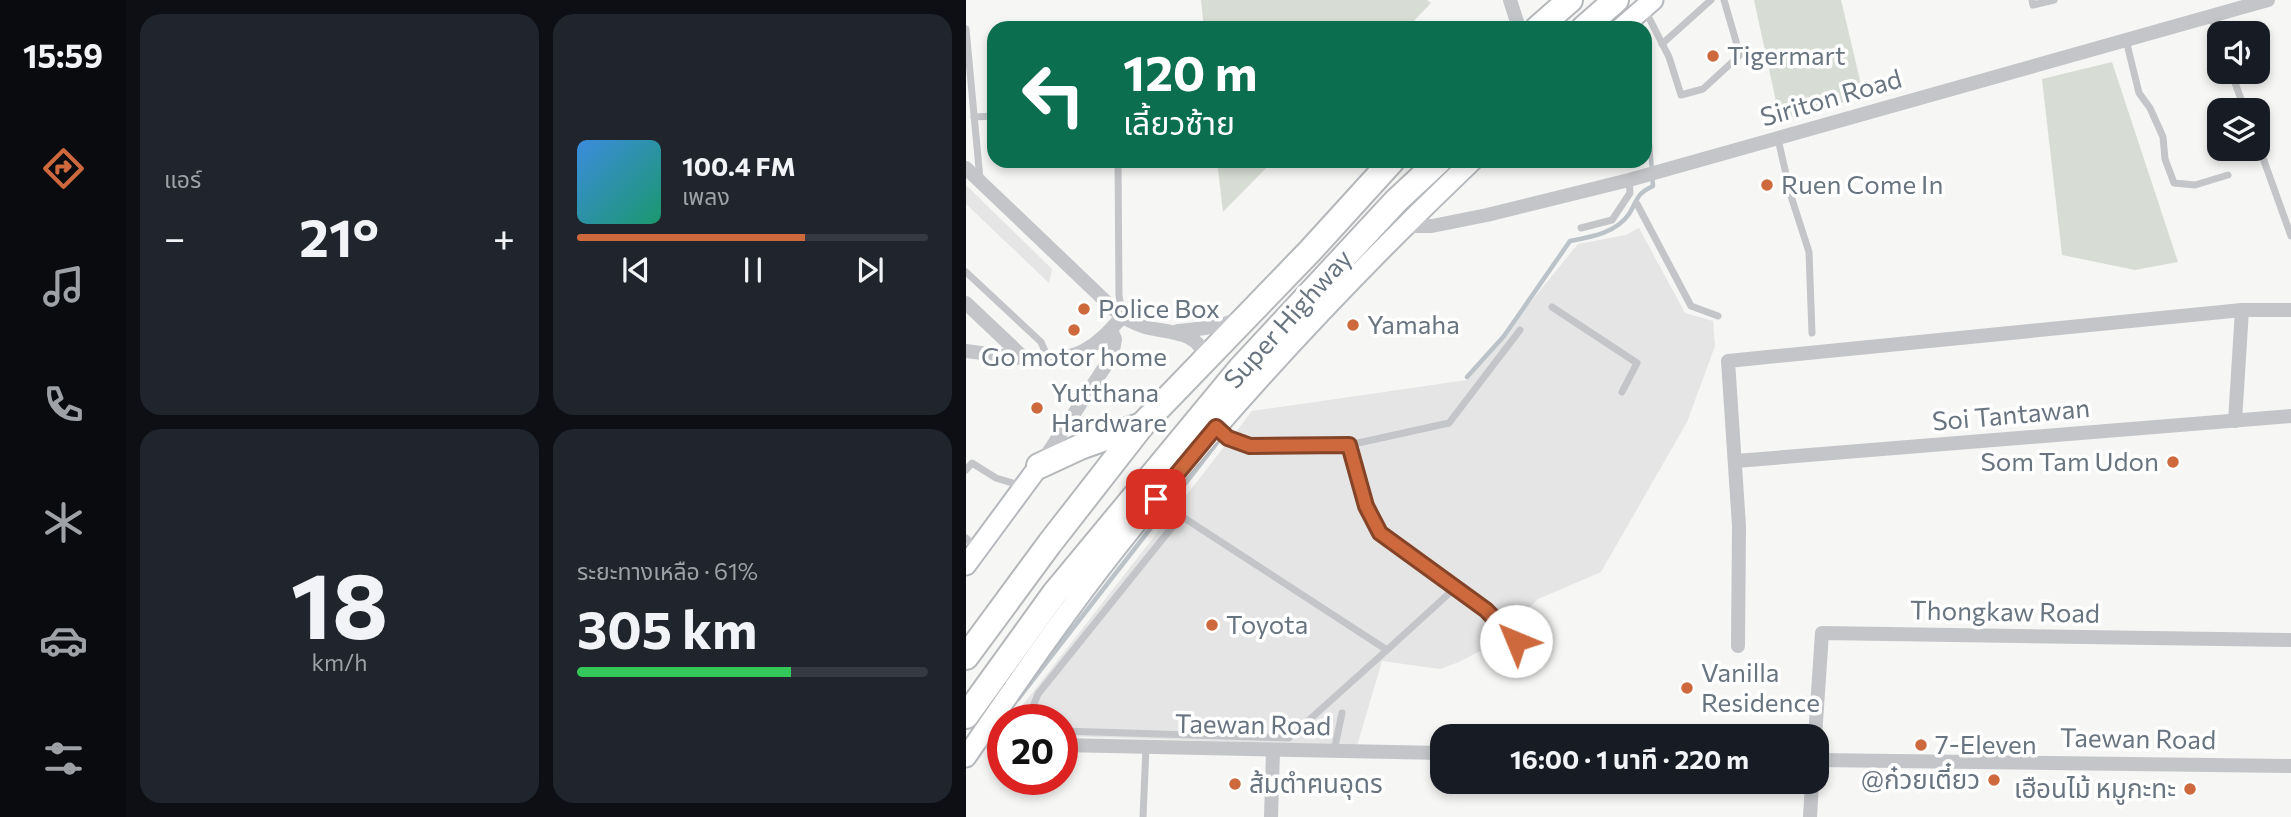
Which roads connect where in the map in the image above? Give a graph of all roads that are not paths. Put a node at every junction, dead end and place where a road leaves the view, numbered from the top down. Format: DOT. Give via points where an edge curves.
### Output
graph roads {
  1 [pos="1510,0"];
  2 [pos="1570,0"];
  3 [pos="1616,0"];
  4 [pos="1711,0"];
  5 [pos="1724,0"];
  6 [pos="2032,0"];
  7 [pos="2053,0"];
  8 [pos="2268,0"];
  9 [pos="1647,8"];
  10 [pos="2211,16"];
  11 [pos="1518,21"];
  12 [pos="1546,21"];
  13 [pos="1592,21"];
  14 [pos="1630,21"];
  15 [pos="2213,21"];
  16 [pos="966,29"];
  17 [pos="2126,40"];
  18 [pos="1662,44"];
  19 [pos="987,116"];
  20 [pos="974,117"];
  21 [pos="1778,139"];
  22 [pos="2264,161"];
  23 [pos="966,168"];
  24 [pos="1118,168"];
  25 [pos="1385,168"];
  26 [pos="1431,168"];
  27 [pos="1465,168"];
  28 [pos="2228,175"];
  29 [pos="1634,179"];
  30 [pos="981,183"];
  31 [pos="1637,204"];
  32 [pos="1404,226"];
  33 [pos="1581,228"];
  34 [pos="2291,236"];
  35 [pos="966,272"];
  36 [pos="966,303"];
  37 [pos="1552,307"];
  38 [pos="2242,310"];
  39 [pos="2291,310"];
  40 [pos="1251,312"];
  41 [pos="1718,316"];
  42 [pos="1122,317"];
  43 [pos="1111,330"];
  44 [pos="1520,330"];
  45 [pos="1170,331"];
  46 [pos="1812,333"];
  47 [pos="966,351"];
  48 [pos="1023,357"];
  49 [pos="1048,358"];
  50 [pos="1205,359"];
  51 [pos="1622,392"];
  52 [pos="2291,416"];
  53 [pos="2235,421"];
  54 [pos="1142,425"];
  55 [pos="1222,432"];
  56 [pos="1349,445"];
  57 [pos="1736,461"];
  58 [pos="1039,466"];
  59 [pos="966,471"];
  60 [pos="1024,486"];
  61 [pos="1172,510"];
  62 [pos="1181,516"];
  63 [pos="970,551"];
  64 [pos="1455,588"];
  65 [pos="2291,640"];
  66 [pos="1516,641"];
  67 [pos="1738,646"];
  68 [pos="1387,650"];
  69 [pos="966,657"];
  70 [pos="1034,704"];
  71 [pos="1342,713"];
  72 [pos="966,716"];
  73 [pos="1816,724"];
  74 [pos="1078,731"];
  75 [pos="979,738"];
  76 [pos="987,741"];
  77 [pos="1078,745"];
  78 [pos="1146,747"];
  79 [pos="1273,751"];
  80 [pos="1334,752"];
  81 [pos="1430,753"];
  82 [pos="966,757"];
  83 [pos="1829,760"];
  84 [pos="2291,766"];
  85 [pos="1811,794"];
  86 [pos="1143,817"];
  87 [pos="1270,817"];
  88 [pos="1810,817"];
  1 -- 11 [label="street"];
  2 -- 12 [label="highway"];
  3 -- 13 [label="highway"];
  4 -- 18 [label="lane"];
  5 -- 18 [label="lane" via="1740,55 1703,89 1681,95"];
  6 -- 7 [label="lane" via="2033,5"];
  8 -- 10 [label="street, Siriton Road"];
  9 -- 14 [label="main road"];
  9 -- 18 [label="lane"];
  10 -- 15 [label="lane"];
  10 -- 17 [label="street, Siriton Road"];
  16 -- 20 [label="lane"];
  17 -- 21 [label="street, Siriton Road"];
  17 -- 28 [label="lane" via="2139,93 2163,137 2174,183 2195,185"];
  19 -- 20 [label="lane"];
  20 -- 30 [label="lane"];
  21 -- 29 [label="street, Siriton Road"];
  21 -- 46 [label="lane" via="1809,252"];
  22 -- 34 [label="lane"];
  23 -- 30 [label="street"];
  24 -- 42 [label="lane"];
  25 -- 40 [label="highway, Super Highway"];
  26 -- 72 [label="highway, Super Highway" via="1241,368 1054,594"];
  27 -- 32 [label="main road"];
  29 -- 32 [label="street, Siriton Road" via="1432,226"];
  29 -- 33 [label="lane" via="1612,220"];
  30 -- 42 [label="street"];
  31 -- 41 [label="lane" via="1690,306"];
  32 -- 55 [label="main road" via="1283,353"];
  35 -- 49 [label="lane" via="1041,342"];
  36 -- 48 [label="street"];
  37 -- 51 [label="lane" via="1637,363"];
  38 -- 39 [label="street"];
  38 -- 53 [label="street"];
  38 -- 57 [label="street" via="1728,361"];
  40 -- 45 [label="street" via="1202,329"];
  40 -- 50 [label="highway, Super Highway"];
  42 -- 43 [label="street"];
  42 -- 45 [label="street"];
  43 -- 49 [label="street" via="1085,350"];
  43 -- 58 [label="street" via="1115,339 1112,356"];
  44 -- 56 [label="lane" via="1449,423"];
  45 -- 50 [label="street" via="1191,337 1203,349"];
  47 -- 48 [label="street"];
  48 -- 49 [label="street"];
  50 -- 54 [label="highway, Super Highway"];
  52 -- 53 [label="street, Soi Tantawan"];
  53 -- 57 [label="street, Soi Tantawan"];
  54 -- 58 [label="highway"];
  54 -- 69 [label="highway, Super Highway"];
  55 -- 56 [label="lane" via="1250,446"];
  55 -- 75 [label="main road" via="1115,549"];
  56 -- 64 [label="lane" via="1366,506 1380,533"];
  57 -- 67 [label="street"];
  58 -- 60 [label="main road"];
  59 -- 60 [label="lane" via="972,463 996,478"];
  60 -- 63 [label="main road"];
  61 -- 62 [label="lane"];
  62 -- 68 [label="lane"];
  62 -- 70 [label="lane"];
  64 -- 66 [label="lane" via="1486,610"];
  64 -- 68 [label="lane"];
  65 -- 73 [label="street, Thongkaw Road" via="1822,633"];
  68 -- 74 [label="lane" via="1289,738"];
  71 -- 80 [label="lane"];
  75 -- 76 [label="street"];
  75 -- 82 [label="main road"];
  77 -- 78 [label="street, Taewan Road"];
  78 -- 79 [label="street, Taewan Road"];
  78 -- 86 [label="lane"];
  79 -- 80 [label="street, Taewan Road"];
  79 -- 87 [label="street"];
  80 -- 81 [label="street, Taewan Road"];
  83 -- 84 [label="street, Taewan Road"];
  85 -- 88 [label="street"];
}
